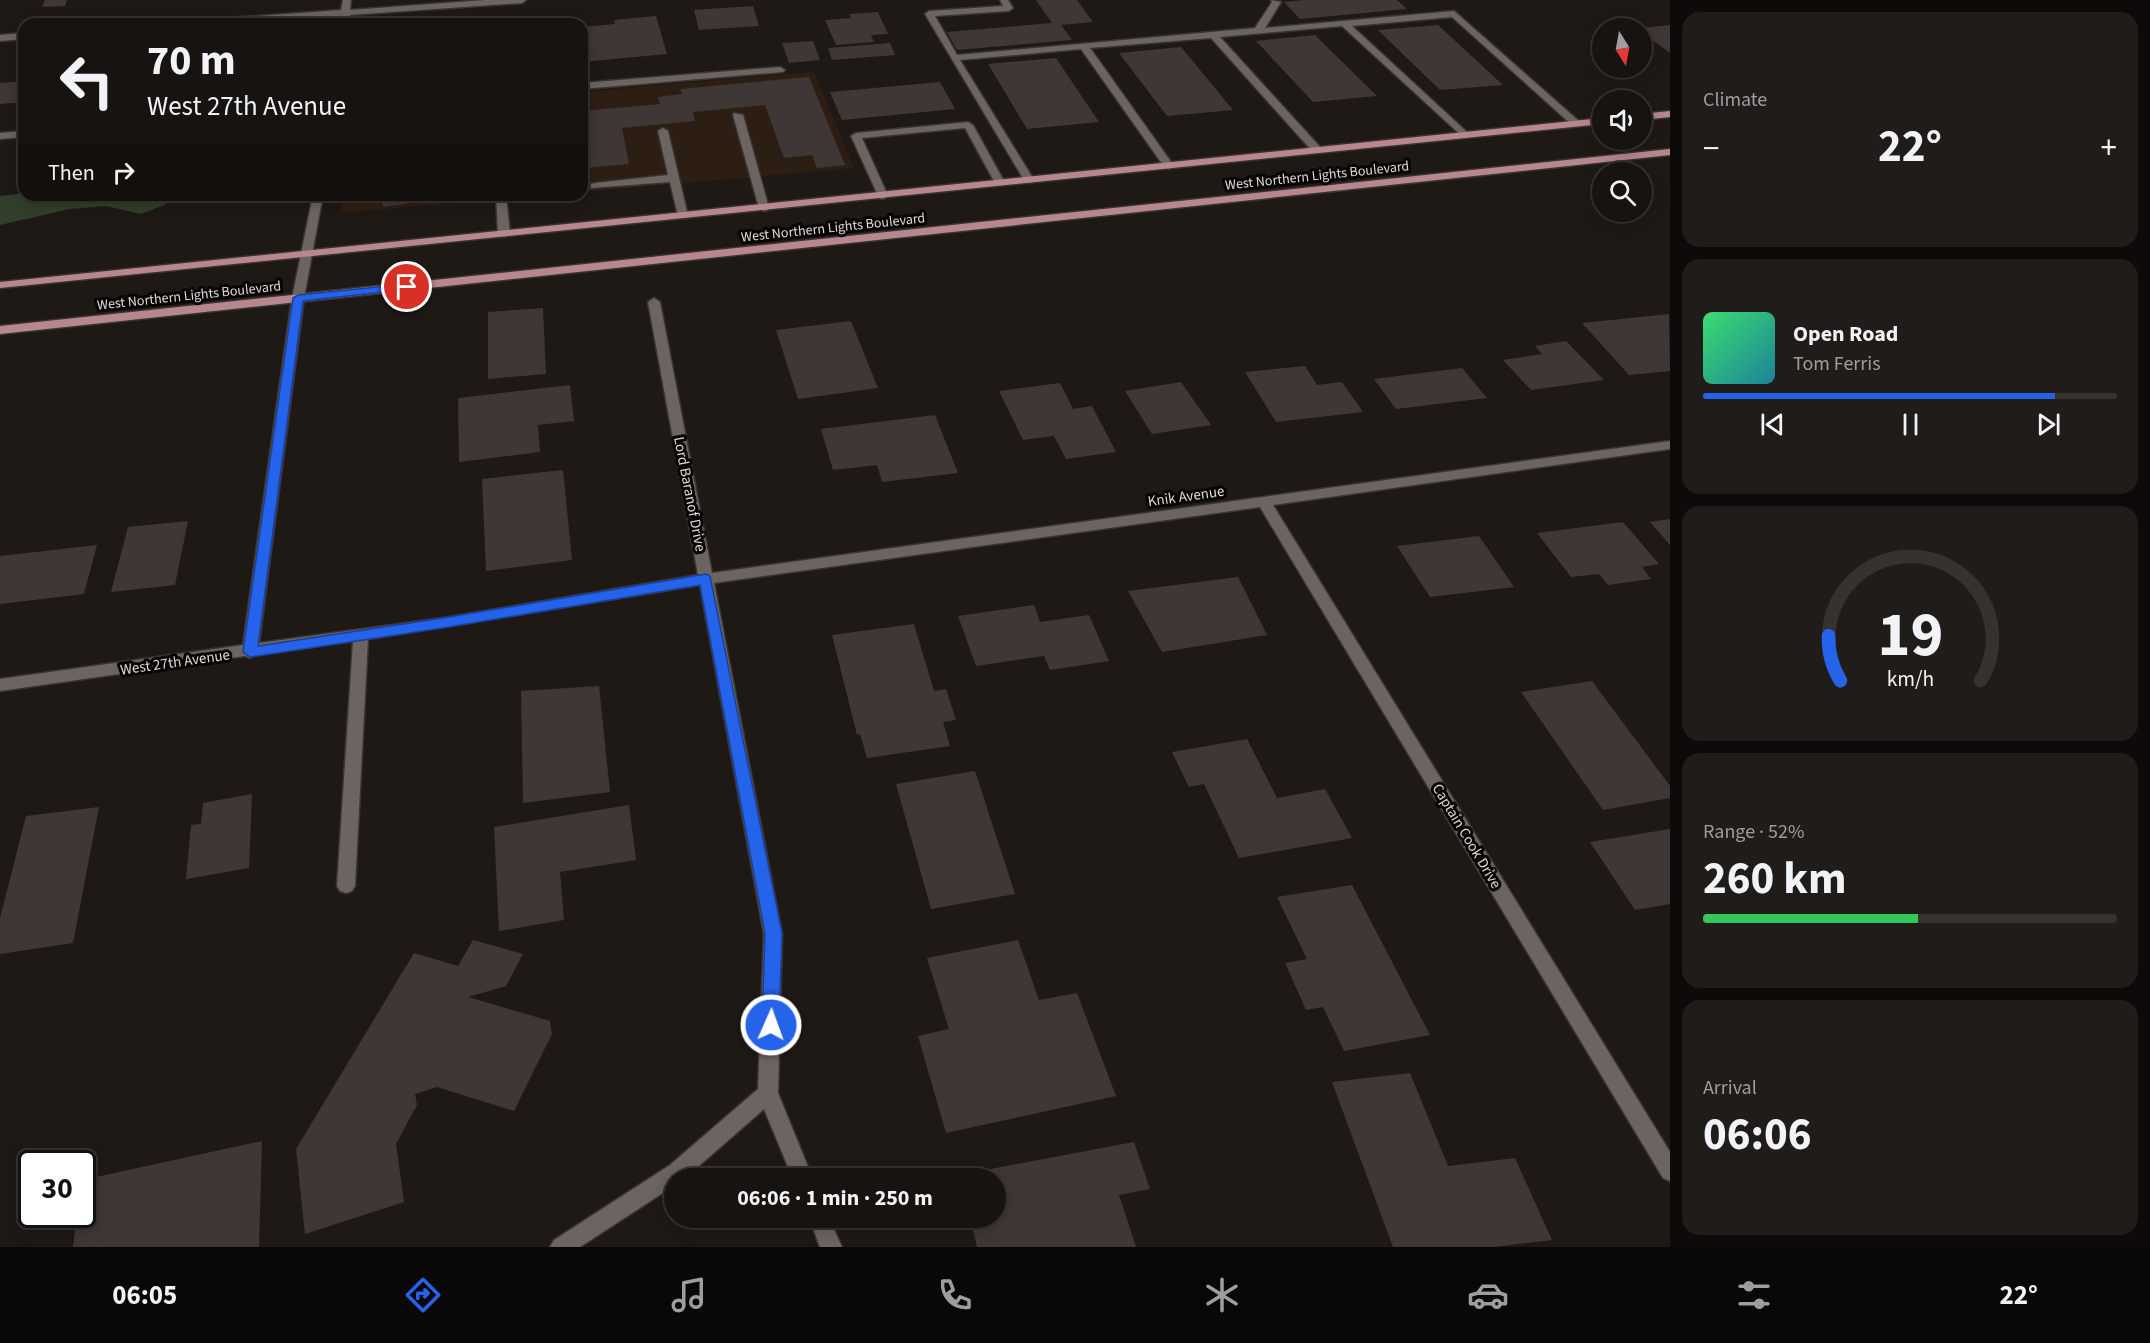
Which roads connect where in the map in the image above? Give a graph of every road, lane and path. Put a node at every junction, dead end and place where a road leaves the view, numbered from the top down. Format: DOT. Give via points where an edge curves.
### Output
graph roads {
  1 [pos="347,0"];
  2 [pos="522,0"];
  3 [pos="1004,0"];
  4 [pos="1275,0"];
  5 [pos="346,12"];
  6 [pos="266,18"];
  7 [pos="345,18"];
  8 [pos="1344,23"];
  9 [pos="1258,31"];
  10 [pos="1213,35"];
  11 [pos="18,36"];
  12 [pos="0,38"];
  13 [pos="1084,46"];
  14 [pos="954,58"];
  15 [pos="780,70"];
  16 [pos="588,86"];
  17 [pos="1670,114"];
  18 [pos="738,116"];
  19 [pos="1652,116"];
  20 [pos="1592,122"];
  21 [pos="1576,123"];
  22 [pos="663,131"];
  23 [pos="18,134"];
  24 [pos="1464,135"];
  25 [pos="0,136"];
  26 [pos="1317,150"];
  27 [pos="1670,152"];
  28 [pos="1169,166"];
  29 [pos="674,178"];
  30 [pos="1029,180"];
  31 [pos="1000,183"];
  32 [pos="596,186"];
  33 [pos="883,196"];
  34 [pos="317,201"];
  35 [pos="501,201"];
  36 [pos="764,208"];
  37 [pos="683,216"];
  38 [pos="504,234"];
  39 [pos="306,254"];
  40 [pos="0,285"];
  41 [pos="298,298"];
  42 [pos="654,302"];
  43 [pos="0,330"];
  44 [pos="1670,445"];
  45 [pos="1264,502"];
  46 [pos="706,579"];
  47 [pos="361,636"];
  48 [pos="250,652"];
  49 [pos="0,685"];
  50 [pos="346,886"];
  51 [pos="768,1093"];
  52 [pos="799,1168"];
  53 [pos="1670,1171"];
  54 [pos="823,1228"];
  55 [pos="561,1247"];
  56 [pos="831,1247"];
  1 -- 5 [label="street"];
  2 -- 5 [label="street"];
  3 -- 14 [label="street" via="1009,8 929,14"];
  4 -- 9 [label="street"];
  5 -- 6 [label="street"];
  5 -- 7 [label="street"];
  8 -- 9 [label="street"];
  8 -- 21 [label="street" via="1454,14"];
  8 -- 24 [label="street"];
  9 -- 10 [label="street"];
  10 -- 13 [label="street"];
  10 -- 26 [label="street"];
  11 -- 12 [label="street"];
  13 -- 14 [label="street"];
  13 -- 28 [label="street"];
  14 -- 30 [label="street"];
  15 -- 16 [label="street"];
  17 -- 19 [label="main road"];
  18 -- 36 [label="street"];
  20 -- 21 [label="main road, West Northern Lights Boulevard"];
  21 -- 24 [label="main road, West Northern Lights Boulevard"];
  22 -- 29 [label="street"];
  23 -- 25 [label="street"];
  24 -- 26 [label="main road, West Northern Lights Boulevard"];
  26 -- 28 [label="main road, West Northern Lights Boulevard"];
  27 -- 41 [label="main road, West Northern Lights Boulevard"];
  28 -- 30 [label="main road, West Northern Lights Boulevard"];
  29 -- 32 [label="street"];
  29 -- 37 [label="street"];
  30 -- 31 [label="main road, West Northern Lights Boulevard"];
  31 -- 33 [label="main road, West Northern Lights Boulevard"];
  31 -- 33 [label="street" via="968,125 856,136"];
  33 -- 36 [label="main road, West Northern Lights Boulevard"];
  34 -- 39 [label="street"];
  35 -- 38 [label="street"];
  36 -- 37 [label="main road, West Northern Lights Boulevard"];
  37 -- 38 [label="main road, West Northern Lights Boulevard"];
  38 -- 39 [label="main road, West Northern Lights Boulevard"];
  39 -- 40 [label="main road, West Northern Lights Boulevard"];
  39 -- 41 [label="street"];
  41 -- 43 [label="main road, West Northern Lights Boulevard"];
  41 -- 48 [label="street"];
  42 -- 46 [label="street, Lord Baranof Drive"];
  44 -- 45 [label="street, Knik Avenue"];
  45 -- 46 [label="street, Knik Avenue"];
  45 -- 53 [label="street, Captain Cook Drive"];
  46 -- 47 [label="street, West 27th Avenue"];
  46 -- 51 [label="street, Lord Baranof Drive" via="773,933"];
  47 -- 48 [label="street, West 27th Avenue"];
  47 -- 50 [label="street"];
  48 -- 49 [label="street, West 27th Avenue"];
  51 -- 52 [label="street, Lord Baranof Drive"];
  51 -- 55 [label="street" via="677,1172"];
  54 -- 56 [label="street"];
}
